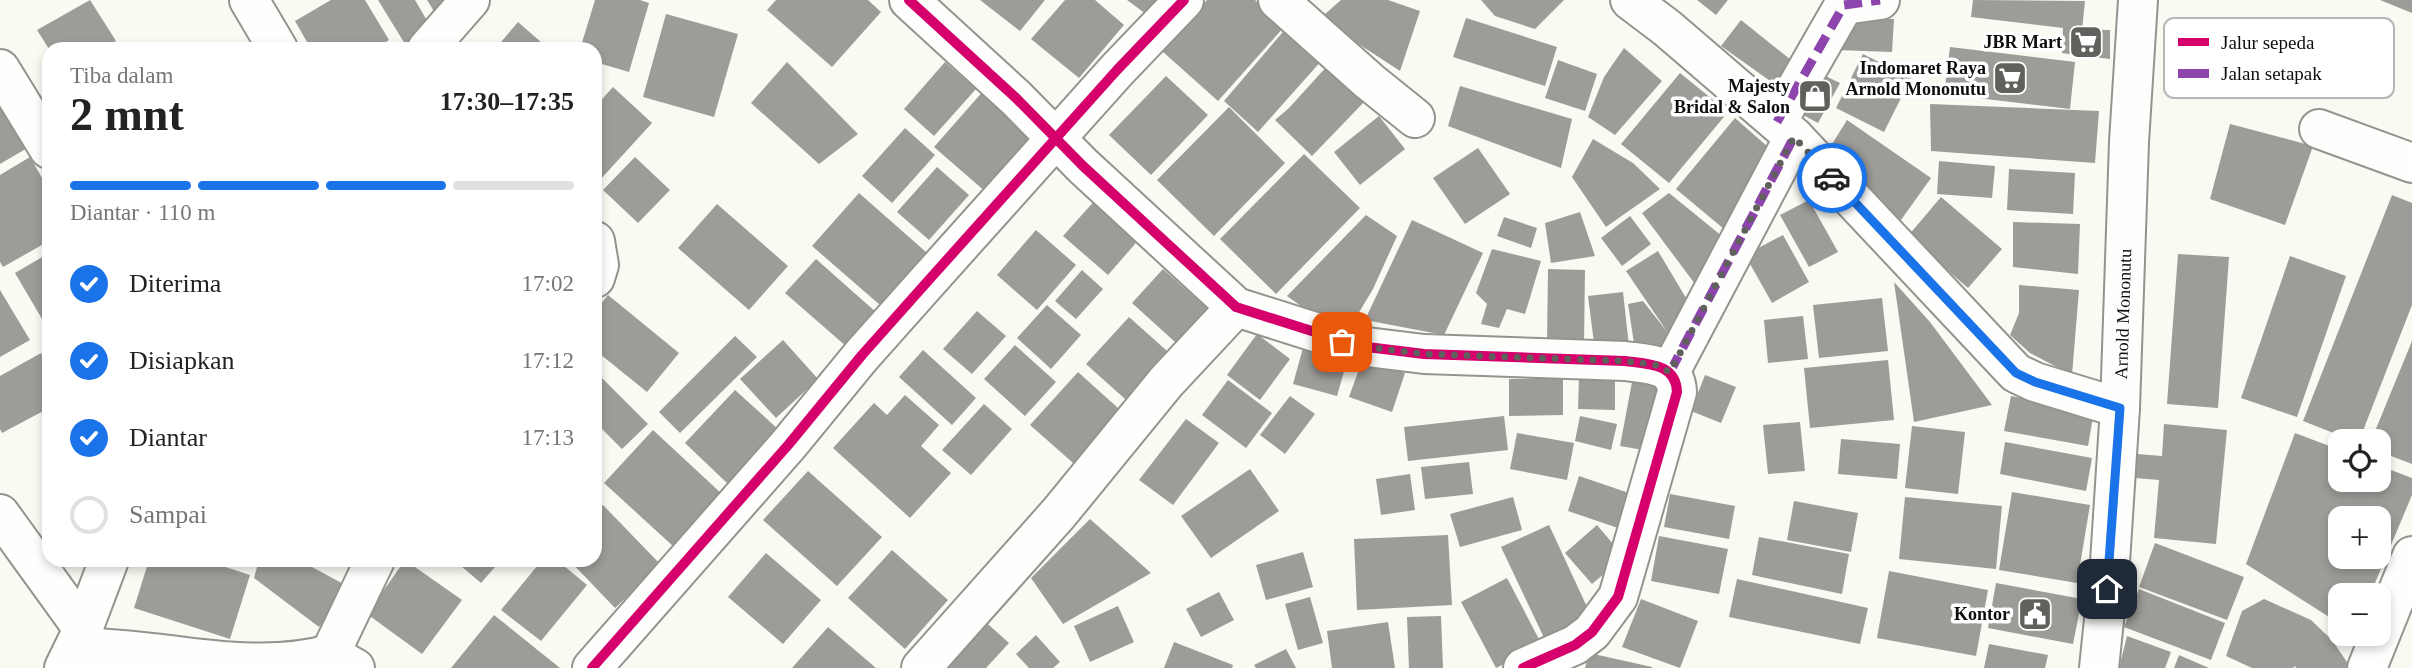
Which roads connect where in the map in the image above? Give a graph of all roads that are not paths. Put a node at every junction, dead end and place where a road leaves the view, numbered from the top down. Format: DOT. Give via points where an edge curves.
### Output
graph roads {
  1 [pos="249,0"];
  2 [pos="471,0"];
  3 [pos="909,0"];
  4 [pos="1184,0"];
  5 [pos="1278,0"];
  6 [pos="1630,0"];
  7 [pos="1880,0"];
  8 [pos="2138,0"];
  9 [pos="274,42"];
  10 [pos="433,42"];
  11 [pos="0,69"];
  12 [pos="1415,118"];
  13 [pos="1785,129"];
  14 [pos="2319,129"];
  15 [pos="42,138"];
  16 [pos="1056,138"];
  17 [pos="2412,163"];
  18 [pos="1236,307"];
  19 [pos="1670,372"];
  20 [pos="2120,408"];
  21 [pos="0,514"];
  22 [pos="2412,556"];
  23 [pos="107,567"];
  24 [pos="373,567"];
  25 [pos="84,653"];
  26 [pos="343,661"];
  27 [pos="592,668"];
  28 [pos="921,668"];
  29 [pos="1523,668"];
  30 [pos="2099,668"];
  31 [pos="2367,668"];
  1 -- 9 [label="street"];
  2 -- 10 [label="street"];
  3 -- 16 [label="street"];
  4 -- 16 [label="street"];
  5 -- 12 [label="street"];
  6 -- 13 [label="street"];
  7 -- 13 [label="street" via="1843,5"];
  8 -- 20 [label="street, Arnold Mononutu"];
  11 -- 15 [label="street"];
  13 -- 19 [label="street"];
  13 -- 20 [label="street" via="2016,373"];
  14 -- 17 [label="street"];
  16 -- 18 [label="street"];
  16 -- 27 [label="street"];
  18 -- 19 [label="street" via="1359,346 1424,354 1625,361"];
  18 -- 28 [label="street"];
  19 -- 29 [label="street" via="1676,392 1618,597 1592,632 1575,645"];
  20 -- 30 [label="street, Arnold Mononutu"];
  21 -- 25 [label="street"];
  22 -- 31 [label="street"];
  23 -- 25 [label="street"];
  24 -- 26 [label="street"];
  25 -- 26 [label="street" via="248,664"];
}
